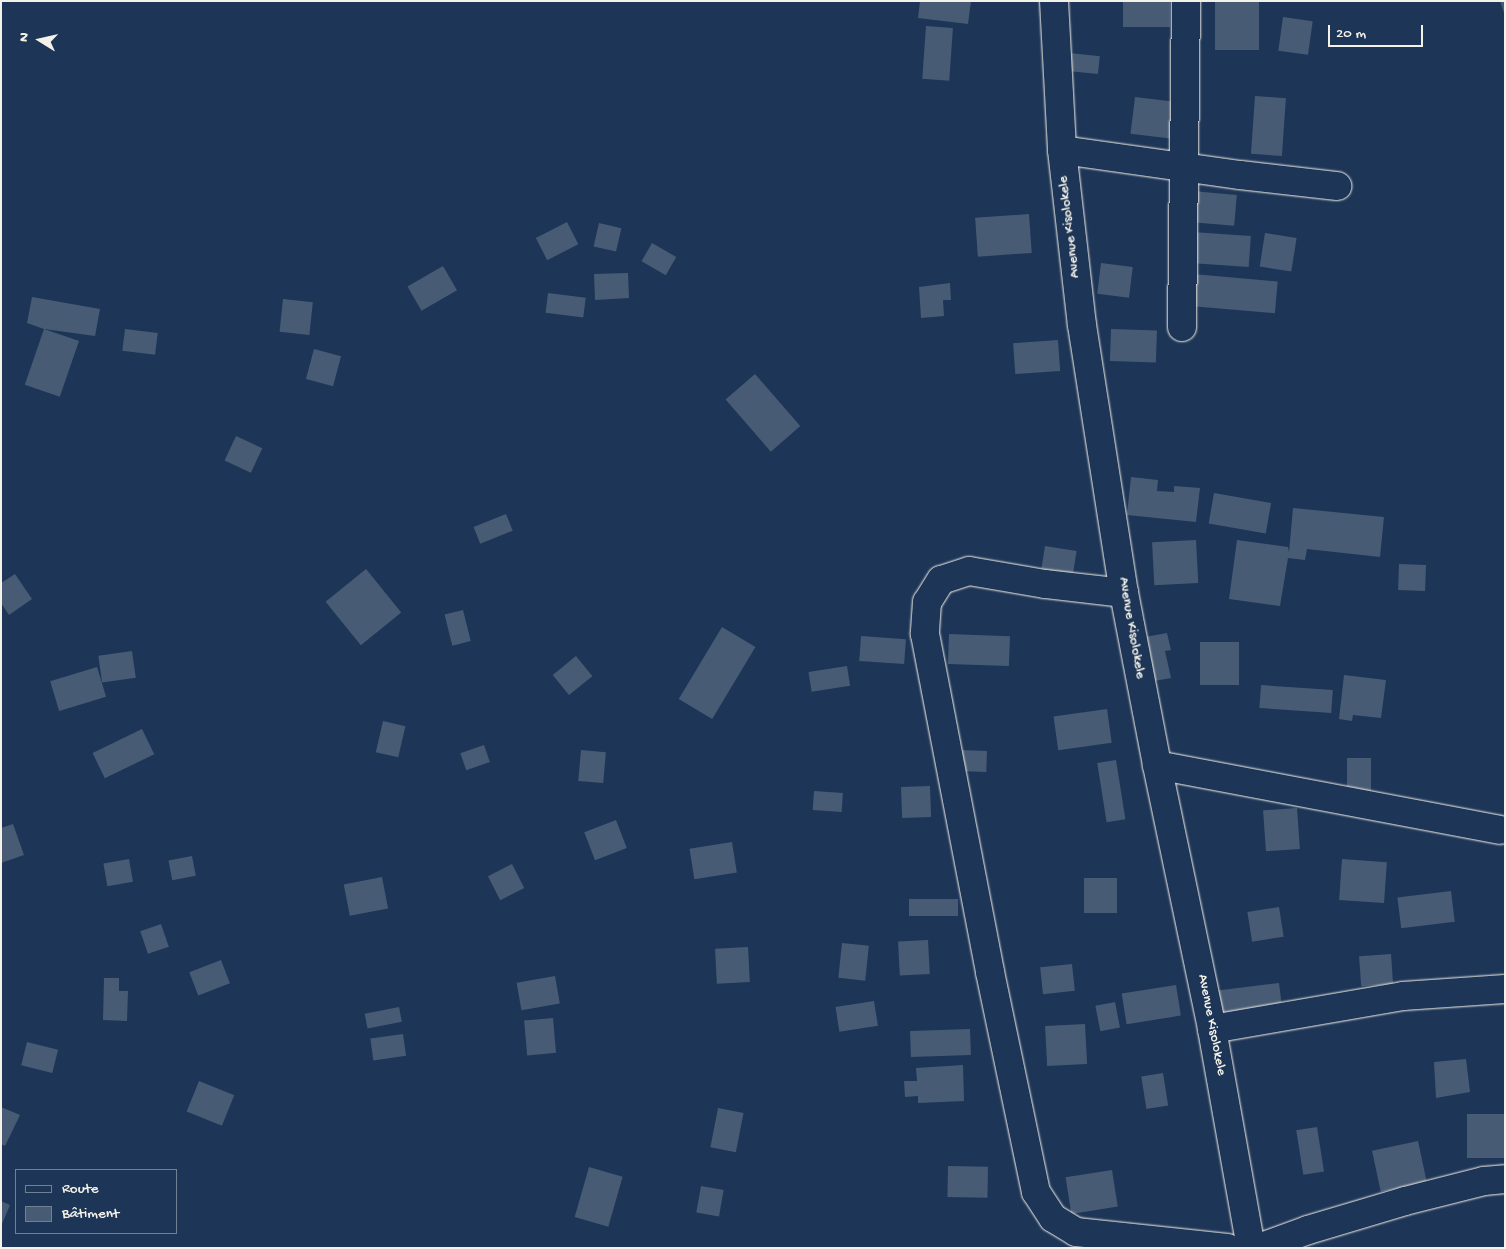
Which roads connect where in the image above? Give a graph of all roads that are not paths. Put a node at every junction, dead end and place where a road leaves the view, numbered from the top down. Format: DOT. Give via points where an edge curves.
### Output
graph roads {
  1 [pos="1054,1"];
  2 [pos="1186,1"];
  3 [pos="1062,150"];
  4 [pos="1184,166"];
  5 [pos="1337,186"];
  6 [pos="1182,327"];
  7 [pos="1124,592"];
  8 [pos="1157,765"];
  9 [pos="1500,830"];
  10 [pos="1505,989"];
  11 [pos="1212,1029"];
  12 [pos="1505,1179"];
  13 [pos="1226,1248"];
  14 [pos="1251,1248"];
  15 [pos="1259,1248"];
  1 -- 3 [label="street, Avenue Kisolokele"];
  2 -- 4 [label="street"];
  3 -- 4 [label="street"];
  3 -- 7 [label="street, Avenue Kisolokele" via="1082,325"];
  4 -- 5 [label="street"];
  4 -- 6 [label="street"];
  7 -- 8 [label="street, Avenue Kisolokele"];
  7 -- 13 [label="street" via="1046,584 969,570 941,580 927,602 925,634 1036,1192 1053,1218 1076,1232"];
  8 -- 9 [label="street"];
  8 -- 11 [label="street, Avenue Kisolokele"];
  10 -- 11 [label="street" via="1403,996"];
  11 -- 14 [label="street, Avenue Kisolokele"];
  12 -- 15 [label="street" via="1484,1181 1405,1201"];
}
